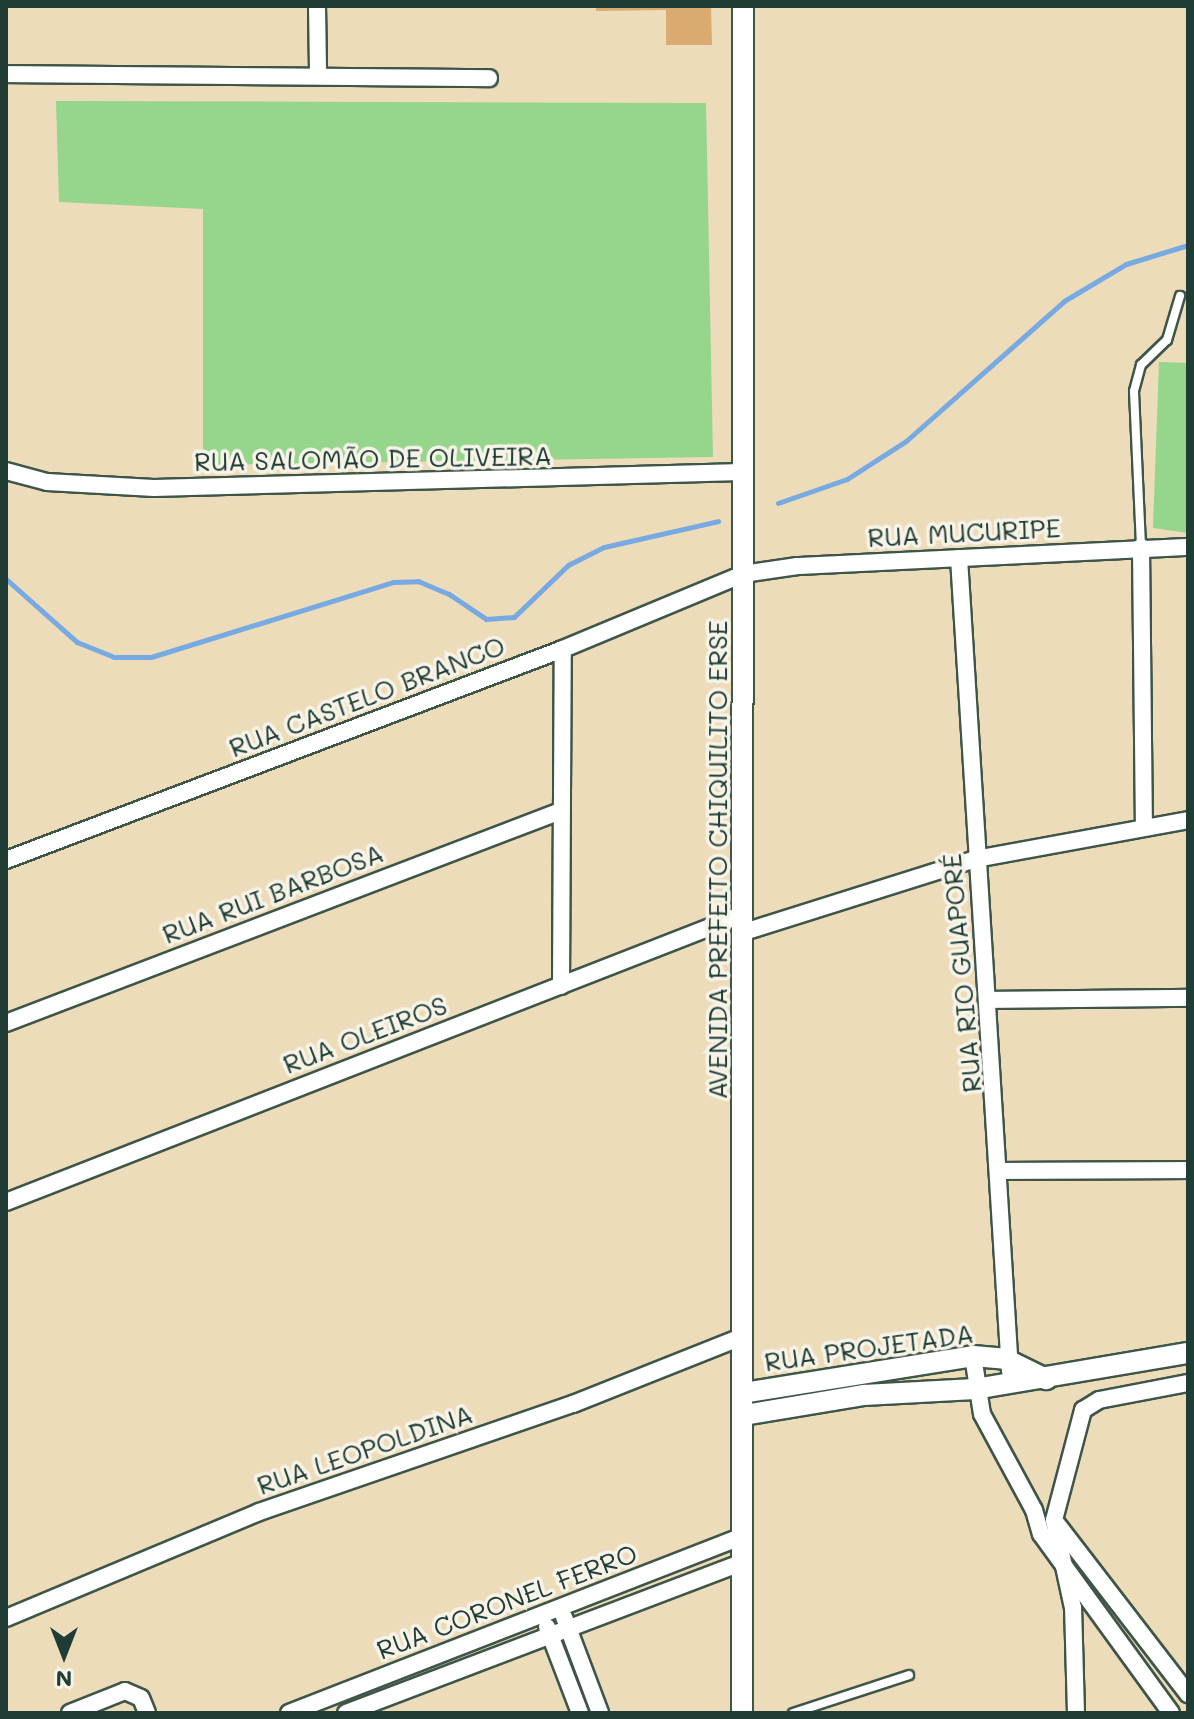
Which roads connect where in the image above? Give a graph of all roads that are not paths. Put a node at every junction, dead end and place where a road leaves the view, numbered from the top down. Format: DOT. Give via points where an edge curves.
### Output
graph roads {
  1 [pos="317,6"];
  2 [pos="743,6"];
  3 [pos="318,73"];
  4 [pos="6,74"];
  5 [pos="489,78"];
  6 [pos="1180,296"];
  7 [pos="6,471"];
  8 [pos="742,472"];
  9 [pos="1141,547"];
  10 [pos="1188,547"];
  11 [pos="959,558"];
  12 [pos="743,574"];
  13 [pos="563,649"];
  14 [pos="558,812"];
  15 [pos="1188,820"];
  16 [pos="1144,828"];
  17 [pos="976,859"];
  18 [pos="6,860"];
  19 [pos="741,924"];
  20 [pos="561,986"];
  21 [pos="1188,998"];
  22 [pos="990,1000"];
  23 [pos="6,1023"];
  24 [pos="1188,1170"];
  25 [pos="1000,1171"];
  26 [pos="6,1202"];
  27 [pos="744,1336"];
  28 [pos="1188,1353"];
  29 [pos="973,1356"];
  30 [pos="1009,1360"];
  31 [pos="1046,1379"];
  32 [pos="1188,1383"];
  33 [pos="1011,1384"];
  34 [pos="975,1389"];
  35 [pos="743,1393"];
  36 [pos="744,1415"];
  37 [pos="1034,1510"];
  38 [pos="1054,1520"];
  39 [pos="742,1536"];
  40 [pos="743,1562"];
  41 [pos="1063,1566"];
  42 [pos="560,1607"];
  43 [pos="542,1614"];
  44 [pos="6,1618"];
  45 [pos="569,1627"];
  46 [pos="549,1634"];
  47 [pos="420,1662"];
  48 [pos="909,1675"];
  49 [pos="428,1681"];
  50 [pos="1188,1694"];
  51 [pos="70,1713"];
  52 [pos="147,1713"];
  53 [pos="289,1713"];
  54 [pos="346,1713"];
  55 [pos="580,1713"];
  56 [pos="600,1713"];
  57 [pos="742,1713"];
  58 [pos="793,1713"];
  59 [pos="1076,1713"];
  60 [pos="1171,1713"];
  1 -- 3 [label="street"];
  2 -- 8 [label="street, AVENIDA PREFEITO CHIQUILITO ERSE"];
  3 -- 4 [label="street"];
  3 -- 5 [label="street"];
  6 -- 9 [label="lane" via="1167,340 1141,365 1134,391"];
  7 -- 8 [label="street, RUA SALOMÃO DE OLIVEIRA" via="47,482 154,488"];
  8 -- 12 [label="street, AVENIDA PREFEITO CHIQUILITO ERSE"];
  9 -- 10 [label="street, RUA MUCURIPE"];
  9 -- 11 [label="street, RUA MUCURIPE"];
  9 -- 16 [label="street"];
  11 -- 12 [label="street, RUA MUCURIPE"];
  11 -- 17 [label="street, RUA RIO GUAPORÉ"];
  12 -- 13 [label="street, RUA CASTELO BRANCO"];
  12 -- 19 [label="street, AVENIDA PREFEITO CHIQUILITO ERSE"];
  13 -- 14 [label="street"];
  13 -- 18 [label="street, RUA CASTELO BRANCO"];
  14 -- 20 [label="street"];
  14 -- 23 [label="street, RUA RUI BARBOSA"];
  15 -- 16 [label="street, RUA OLEIROS"];
  16 -- 17 [label="street, RUA OLEIROS"];
  17 -- 19 [label="street, RUA OLEIROS"];
  17 -- 22 [label="street, RUA RIO GUAPORÉ"];
  19 -- 20 [label="street, RUA OLEIROS"];
  19 -- 27 [label="street, AVENIDA PREFEITO CHIQUILITO ERSE"];
  20 -- 26 [label="street, RUA OLEIROS"];
  21 -- 22 [label="street"];
  22 -- 25 [label="street, RUA RIO GUAPORÉ"];
  24 -- 25 [label="street"];
  25 -- 30 [label="street, RUA RIO GUAPORÉ"];
  27 -- 35 [label="street, AVENIDA PREFEITO CHIQUILITO ERSE"];
  27 -- 44 [label="street, RUA LEOPOLDINA" via="573,1404 259,1512"];
  28 -- 31 [label="street, RUA PROJETADA"];
  29 -- 30 [label="street, RUA PROJETADA"];
  29 -- 34 [label="street"];
  29 -- 35 [label="street, RUA PROJETADA"];
  30 -- 31 [label="street, RUA PROJETADA"];
  30 -- 33 [label="street, RUA RIO GUAPORÉ"];
  31 -- 33 [label="street, RUA PROJETADA"];
  32 -- 38 [label="street" via="1089,1403"];
  33 -- 34 [label="street, RUA PROJETADA"];
  34 -- 36 [label="street, RUA PROJETADA" via="864,1395"];
  34 -- 37 [label="street" via="989,1429"];
  35 -- 36 [label="street, AVENIDA PREFEITO CHIQUILITO ERSE"];
  36 -- 39 [label="street, AVENIDA PREFEITO CHIQUILITO ERSE"];
  37 -- 38 [label="street"];
  37 -- 41 [label="street" via="1041,1534"];
  38 -- 41 [label="street"];
  38 -- 50 [label="street"];
  39 -- 40 [label="street, AVENIDA PREFEITO CHIQUILITO ERSE"];
  39 -- 42 [label="street, RUA CORONEL FERRO"];
  40 -- 45 [label="street, RUA CORONEL FERRO"];
  40 -- 57 [label="street, AVENIDA PREFEITO CHIQUILITO ERSE"];
  41 -- 59 [label="street" via="1073,1608"];
  41 -- 60 [label="street"];
  42 -- 43 [label="street, RUA CORONEL FERRO"];
  42 -- 45 [label="street"];
  43 -- 46 [label="street"];
  43 -- 47 [label="street, RUA CORONEL FERRO"];
  45 -- 46 [label="street, RUA CORONEL FERRO"];
  45 -- 56 [label="street"];
  46 -- 49 [label="street, RUA CORONEL FERRO"];
  46 -- 55 [label="street"];
  47 -- 49 [label="street"];
  47 -- 53 [label="street, RUA CORONEL FERRO"];
  48 -- 58 [label="lane"];
  49 -- 54 [label="street, RUA CORONEL FERRO"];
  51 -- 52 [label="street" via="125,1691 141,1698"];
}
